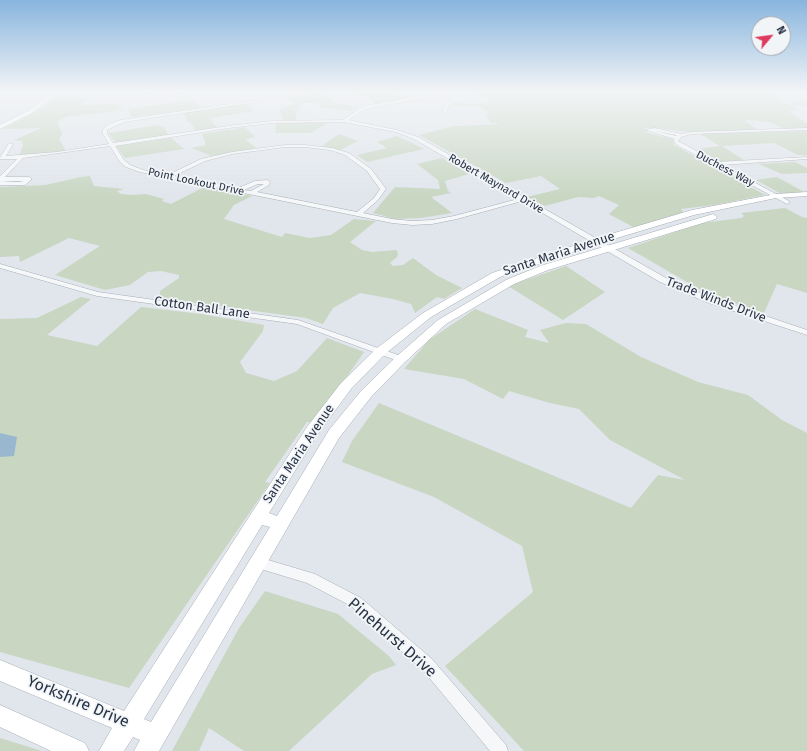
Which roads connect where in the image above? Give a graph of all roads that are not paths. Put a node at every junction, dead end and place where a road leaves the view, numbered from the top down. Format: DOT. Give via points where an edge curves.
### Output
graph roads {
  1 [pos="108,127"];
  2 [pos="228,127"];
  3 [pos="376,127"];
  4 [pos="807,129"];
  5 [pos="682,135"];
  6 [pos="677,138"];
  7 [pos="11,144"];
  8 [pos="112,145"];
  9 [pos="22,157"];
  10 [pos="2,158"];
  11 [pos="807,158"];
  12 [pos="717,164"];
  13 [pos="169,176"];
  14 [pos="0,179"];
  15 [pos="0,183"];
  16 [pos="239,190"];
  17 [pos="252,193"];
  18 [pos="807,194"];
  19 [pos="523,199"];
  20 [pos="782,199"];
  21 [pos="807,200"];
  22 [pos="357,215"];
  23 [pos="603,245"];
  24 [pos="0,266"];
  25 [pos="427,314"];
  26 [pos="442,322"];
  27 [pos="807,333"];
  28 [pos="381,351"];
  29 [pos="401,359"];
  30 [pos="312,431"];
  31 [pos="334,434"];
  32 [pos="258,516"];
  33 [pos="280,524"];
  34 [pos="258,563"];
  35 [pos="0,670"];
  36 [pos="0,716"];
  37 [pos="128,724"];
  38 [pos="151,743"];
  39 [pos="77,751"];
  40 [pos="111,751"];
  41 [pos="500,751"];
  1 -- 8 [label="street, Point Lookout Drive" via="105,134"];
  2 -- 8 [label="street, Robert Maynard Drive"];
  3 -- 19 [label="street, Robert Maynard Drive" via="416,138"];
  4 -- 5 [label="street, Duchess Way"];
  5 -- 6 [label="street, Duchess Way"];
  5 -- 6 [label="street" via="648,130"];
  6 -- 12 [label="street, Duchess Way" via="679,144"];
  7 -- 10 [label="street"];
  8 -- 9 [label="street, Robert Maynard Drive"];
  8 -- 13 [label="street, Point Lookout Drive" via="128,166"];
  9 -- 10 [label="street, Robert Maynard Drive"];
  9 -- 14 [label="street"];
  11 -- 12 [label="street"];
  12 -- 20 [label="street, Duchess Way"];
  13 -- 16 [label="street, Point Lookout Drive"];
  13 -- 22 [label="street" via="203,160 232,153 285,146 330,149 347,154 369,170 382,189 376,199"];
  14 -- 15 [label="street" via="29,179 22,184"];
  16 -- 17 [label="street, Point Lookout Drive"];
  16 -- 17 [label="street" via="257,182 267,182"];
  17 -- 22 [label="street, Point Lookout Drive"];
  18 -- 20 [label="street, Santa Maria Avenue"];
  19 -- 22 [label="street, Point Lookout Drive" via="432,222 412,223"];
  19 -- 23 [label="street, Robert Maynard Drive"];
  20 -- 21 [label="street, Santa Maria Avenue"];
  20 -- 23 [label="street, Santa Maria Avenue"];
  23 -- 25 [label="street, Santa Maria Avenue" via="496,275"];
  23 -- 26 [label="street, Santa Maria Avenue" via="510,282"];
  23 -- 27 [label="street, Trade Winds Drive" via="664,280 709,300"];
  24 -- 28 [label="street, Cotton Ball Lane" via="97,294 298,322"];
  25 -- 26 [label="street"];
  25 -- 28 [label="street, Santa Maria Avenue"];
  26 -- 29 [label="street, Santa Maria Avenue"];
  28 -- 29 [label="street, Cotton Ball Lane"];
  28 -- 30 [label="street, Santa Maria Avenue" via="346,386"];
  29 -- 31 [label="street, Santa Maria Avenue" via="366,394"];
  30 -- 31 [label="street"];
  30 -- 32 [label="street, Santa Maria Avenue"];
  31 -- 33 [label="street, Santa Maria Avenue"];
  32 -- 33 [label="street"];
  32 -- 37 [label="street, Santa Maria Avenue"];
  33 -- 34 [label="street, Santa Maria Avenue"];
  34 -- 38 [label="street, Santa Maria Avenue"];
  34 -- 41 [label="street, Pinehurst Drive" via="310,578 356,602 427,664"];
  35 -- 37 [label="street, Yorkshire Drive"];
  36 -- 39 [label="street"];
  37 -- 38 [label="street, Yorkshire Drive"];
  37 -- 40 [label="street, Santa Maria Avenue"];
}
